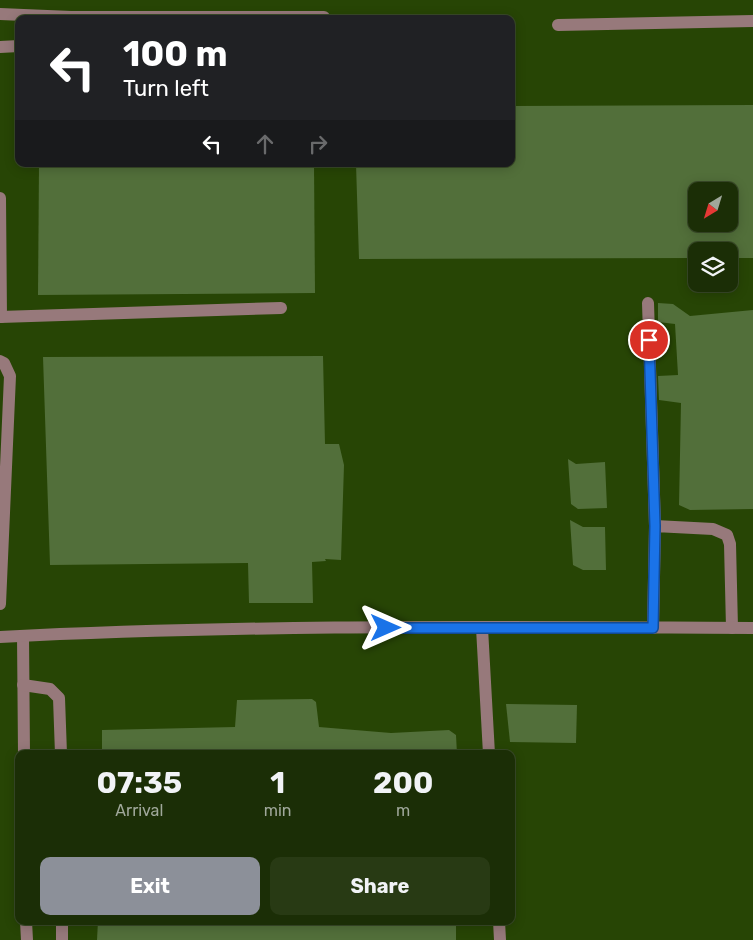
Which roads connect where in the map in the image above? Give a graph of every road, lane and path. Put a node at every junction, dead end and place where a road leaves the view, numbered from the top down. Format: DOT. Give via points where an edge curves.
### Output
graph roads {
  1 [pos="0,14"];
  2 [pos="18,15"];
  3 [pos="753,21"];
  4 [pos="558,25"];
  5 [pos="15,46"];
  6 [pos="0,47"];
  7 [pos="0,198"];
  8 [pos="648,303"];
  9 [pos="281,308"];
  10 [pos="1,317"];
  11 [pos="0,361"];
  12 [pos="655,526"];
  13 [pos="0,604"];
  14 [pos="482,628"];
  15 [pos="653,628"];
  16 [pos="732,628"];
  17 [pos="753,628"];
  18 [pos="22,636"];
  19 [pos="0,637"];
  20 [pos="23,685"];
  21 [pos="24,750"];
  22 [pos="61,750"];
  23 [pos="489,750"];
  24 [pos="26,925"];
  25 [pos="62,925"];
  26 [pos="499,925"];
  27 [pos="27,940"];
  28 [pos="62,940"];
  29 [pos="500,940"];
  1 -- 2 [label="lane"];
  3 -- 4 [label="lane"];
  5 -- 6 [label="lane"];
  7 -- 10 [label="lane"];
  8 -- 12 [label="lane"];
  9 -- 10 [label="lane"];
  11 -- 13 [label="lane" via="10,376"];
  12 -- 15 [label="lane"];
  12 -- 16 [label="lane" via="713,529 726,535 730,544"];
  14 -- 15 [label="lane"];
  14 -- 18 [label="lane" via="232,628"];
  14 -- 23 [label="lane"];
  15 -- 16 [label="lane"];
  16 -- 17 [label="lane"];
  18 -- 19 [label="lane"];
  18 -- 20 [label="lane"];
  20 -- 21 [label="lane"];
  20 -- 22 [label="lane" via="50,689 59,698"];
  24 -- 27 [label="lane"];
  25 -- 28 [label="lane"];
  26 -- 29 [label="lane"];
}
